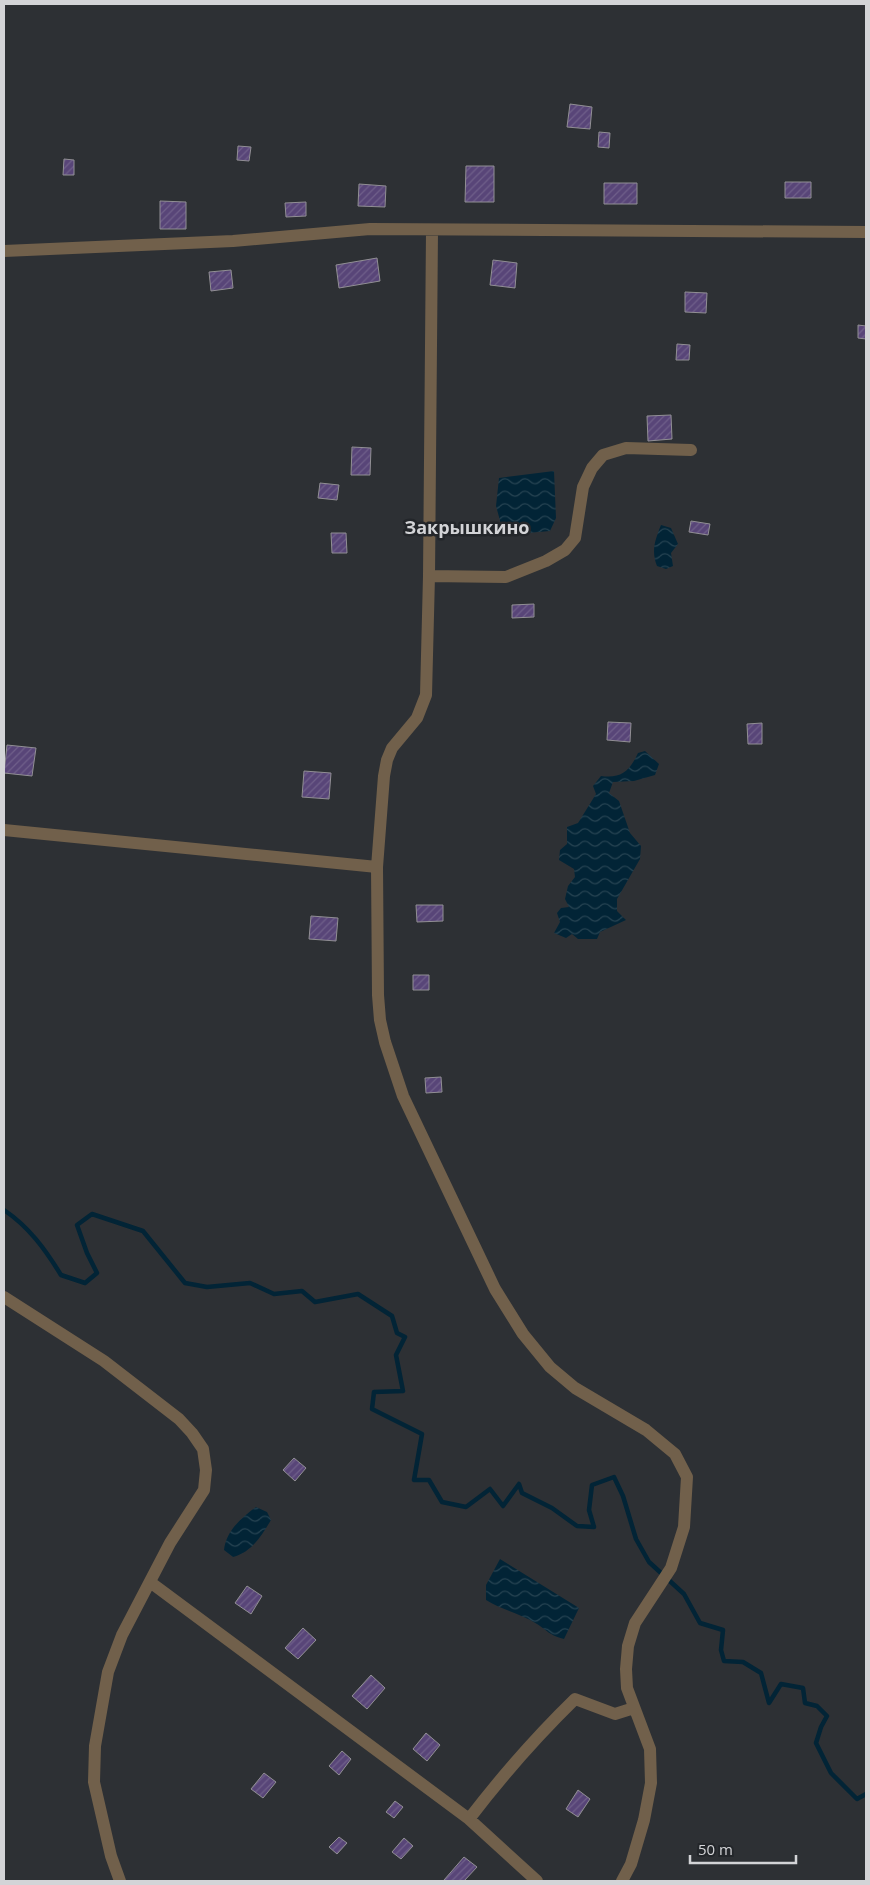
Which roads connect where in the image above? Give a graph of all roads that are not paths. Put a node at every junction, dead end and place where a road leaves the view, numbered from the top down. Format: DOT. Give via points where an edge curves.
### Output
graph roads {
  1 [pos="432,231"];
  2 [pos="866,232"];
  3 [pos="4,251"];
  4 [pos="691,450"];
  5 [pos="429,576"];
  6 [pos="4,830"];
  7 [pos="377,867"];
  8 [pos="4,1296"];
  9 [pos="150,1582"];
  10 [pos="634,1708"];
  11 [pos="469,1819"];
  12 [pos="120,1881"];
  13 [pos="536,1881"];
  14 [pos="622,1881"];
  1 -- 2 [label="street"];
  1 -- 3 [label="street" via="370,230 233,241"];
  1 -- 5 [label="street"];
  4 -- 5 [label="street" via="626,448 603,455 583,487 575,538 565,550 546,561 506,577"];
  5 -- 7 [label="street" via="426,695 418,718 386,760"];
  6 -- 7 [label="street"];
  7 -- 10 [label="street" via="378,995 388,1051 403,1096 495,1289 523,1334 550,1367 575,1388 646,1430 675,1454 686,1477 684,1527 672,1568 635,1623 628,1646 627,1688"];
  8 -- 9 [label="street" via="104,1361 179,1420 203,1449 204,1490 170,1542"];
  9 -- 11 [label="street"];
  9 -- 12 [label="street" via="122,1635 108,1672 95,1746 94,1782"];
  10 -- 11 [label="street" via="615,1714 575,1700 500,1778"];
  10 -- 14 [label="street" via="650,1750 650,1783 644,1820 631,1864"];
  11 -- 13 [label="street"];
}
